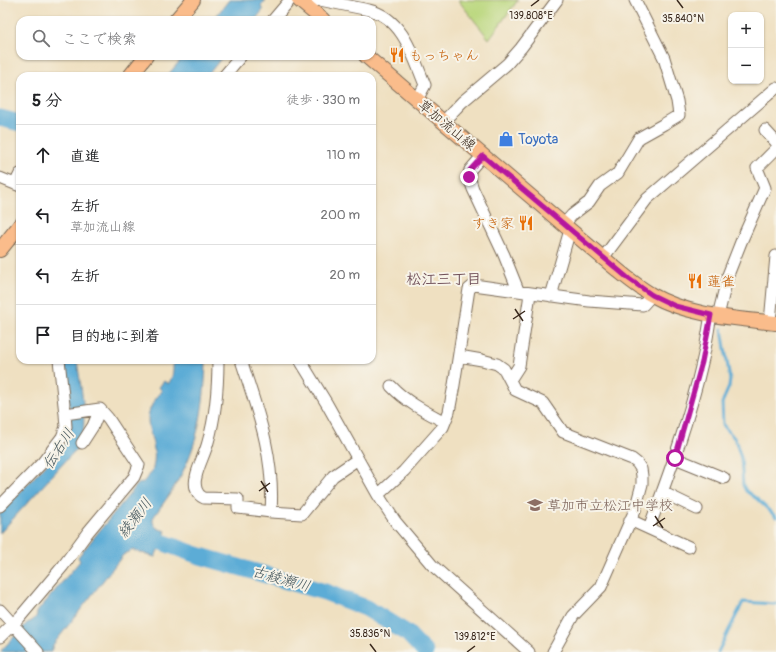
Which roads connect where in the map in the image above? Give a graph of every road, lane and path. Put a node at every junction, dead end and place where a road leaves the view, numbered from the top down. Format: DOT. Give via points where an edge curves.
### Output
graph roads {
  1 [pos="193,0"];
  2 [pos="290,0"];
  3 [pos="557,0"];
  4 [pos="635,0"];
  5 [pos="303,3"];
  6 [pos="179,16"];
  7 [pos="276,16"];
  8 [pos="318,16"];
  9 [pos="143,60"];
  10 [pos="238,60"];
  11 [pos="371,60"];
  12 [pos="133,72"];
  13 [pos="227,72"];
  14 [pos="776,88"];
  15 [pos="417,100"];
  16 [pos="443,122"];
  17 [pos="765,130"];
  18 [pos="776,142"];
  19 [pos="776,149"];
  20 [pos="483,156"];
  21 [pos="0,178"];
  22 [pos="16,184"];
  23 [pos="567,227"];
  24 [pos="16,230"];
  25 [pos="0,250"];
  26 [pos="776,256"];
  27 [pos="603,258"];
  28 [pos="518,290"];
  29 [pos="530,294"];
  30 [pos="652,295"];
  31 [pos="550,296"];
  32 [pos="715,316"];
  33 [pos="773,323"];
  34 [pos="459,356"];
  35 [pos="59,364"];
  36 [pos="218,364"];
  37 [pos="242,364"];
  38 [pos="302,364"];
  39 [pos="510,380"];
  40 [pos="391,386"];
  41 [pos="100,409"];
  42 [pos="65,414"];
  43 [pos="445,422"];
  44 [pos="82,443"];
  45 [pos="675,458"];
  46 [pos="358,459"];
  47 [pos="724,478"];
  48 [pos="662,492"];
  49 [pos="378,495"];
  50 [pos="0,506"];
  51 [pos="697,510"];
  52 [pos="271,512"];
  53 [pos="630,520"];
  54 [pos="649,528"];
  55 [pos="689,548"];
  56 [pos="0,610"];
  57 [pos="14,626"];
  58 [pos="0,637"];
  59 [pos="38,652"];
  60 [pos="529,652"];
  61 [pos="553,652"];
  1 -- 6 [label="main road"];
  2 -- 7 [label="street"];
  3 -- 16 [label="street" via="507,64 462,102"];
  4 -- 23 [label="street" via="664,58 679,114 639,138 618,173 600,186 589,202 572,215"];
  5 -- 8 [label="main road"];
  5 -- 15 [label="street" via="320,0 369,10 377,12 396,26 405,38 425,85"];
  9 -- 12 [label="main road"];
  10 -- 13 [label="street"];
  11 -- 15 [label="main road, 草加流山線"];
  14 -- 27 [label="street" via="647,199"];
  15 -- 16 [label="main road, 草加流山線"];
  16 -- 20 [label="main road, 草加流山線"];
  17 -- 18 [label="street"];
  19 -- 32 [label="street" via="757,168 765,188 728,275"];
  20 -- 23 [label="main road, 草加流山線"];
  20 -- 28 [label="street" via="470,170 469,177"];
  21 -- 22 [label="street"];
  23 -- 27 [label="main road, 草加流山線"];
  23 -- 31 [label="street"];
  24 -- 25 [label="main road"];
  26 -- 33 [label="street"];
  27 -- 30 [label="main road, 草加流山線"];
  28 -- 29 [label="street"];
  28 -- 34 [label="street" via="474,285 468,289"];
  29 -- 31 [label="street"];
  29 -- 39 [label="street" via="519,366"];
  30 -- 31 [label="street" via="643,305"];
  30 -- 32 [label="main road, 草加流山線" via="675,306"];
  32 -- 33 [label="main road, 草加流山線"];
  32 -- 45 [label="street"];
  34 -- 39 [label="street" via="497,364 504,369"];
  34 -- 43 [label="street" via="452,399"];
  35 -- 42 [label="street"];
  36 -- 52 [label="street" via="216,410 195,478 197,492 204,498 238,499 238,508"];
  37 -- 52 [label="street" via="268,447 272,485"];
  38 -- 46 [label="street"];
  39 -- 53 [label="street" via="515,390 543,403 563,432 632,458 637,463 641,469 642,484 639,500"];
  40 -- 43 [label="street" via="408,401"];
  41 -- 42 [label="street"];
  41 -- 44 [label="street"];
  41 -- 57 [label="street" via="139,465 134,477"];
  42 -- 50 [label="street" via="66,427 55,448"];
  43 -- 49 [label="street" via="404,471"];
  45 -- 47 [label="street"];
  45 -- 48 [label="street"];
  46 -- 49 [label="street"];
  46 -- 52 [label="street" via="333,476 302,514"];
  48 -- 51 [label="street"];
  48 -- 54 [label="street"];
  49 -- 60 [label="street" via="395,521 432,565"];
  53 -- 54 [label="street"];
  53 -- 61 [label="street" via="601,587 573,616"];
  54 -- 55 [label="street"];
  56 -- 57 [label="street"];
  57 -- 58 [label="street"];
  57 -- 59 [label="street"];
}
